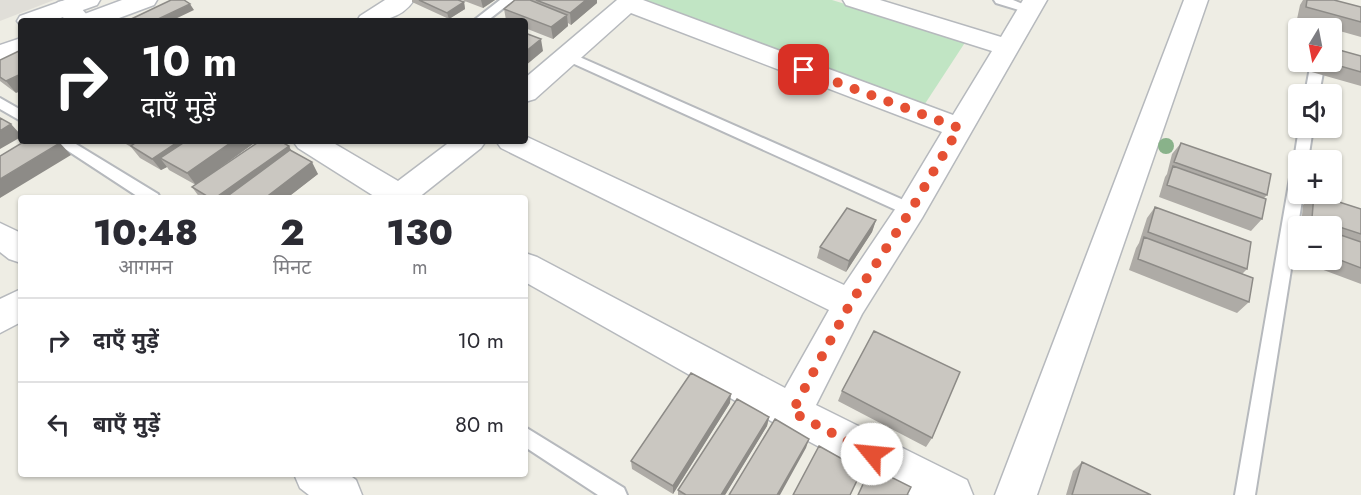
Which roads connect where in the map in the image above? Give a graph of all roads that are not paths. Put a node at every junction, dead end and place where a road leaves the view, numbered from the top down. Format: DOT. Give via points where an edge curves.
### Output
graph roads {
  1 [pos="145,0"];
  2 [pos="402,0"];
  3 [pos="508,0"];
  4 [pos="855,0"];
  5 [pos="629,1"];
  6 [pos="1192,1"];
  7 [pos="1021,3"];
  8 [pos="78,9"];
  9 [pos="41,18"];
  10 [pos="96,18"];
  11 [pos="374,18"];
  12 [pos="484,18"];
  13 [pos="18,25"];
  14 [pos="0,31"];
  15 [pos="18,47"];
  16 [pos="1007,47"];
  17 [pos="0,54"];
  18 [pos="566,55"];
  19 [pos="528,90"];
  20 [pos="0,104"];
  21 [pos="18,115"];
  22 [pos="959,128"];
  23 [pos="65,144"];
  24 [pos="314,144"];
  25 [pos="467,144"];
  26 [pos="517,144"];
  27 [pos="147,195"];
  28 [pos="394,195"];
  29 [pos="403,195"];
  30 [pos="1294,204"];
  31 [pos="911,210"];
  32 [pos="0,235"];
  33 [pos="18,248"];
  34 [pos="528,268"];
  35 [pos="850,304"];
  36 [pos="18,305"];
  37 [pos="0,318"];
  38 [pos="792,412"];
  39 [pos="528,438"];
  40 [pos="319,477"];
  41 [pos="341,495"];
  42 [pos="617,495"];
  43 [pos="952,495"];
  44 [pos="1016,495"];
  45 [pos="1245,495"];
  1 -- 10 [label="street"];
  2 -- 11 [label="street"];
  3 -- 12 [label="lane"];
  4 -- 16 [label="street"];
  5 -- 18 [label="street"];
  5 -- 22 [label="street"];
  6 -- 44 [label="street"];
  7 -- 16 [label="street"];
  8 -- 9 [label="street"];
  13 -- 14 [label="street"];
  15 -- 17 [label="street"];
  16 -- 22 [label="street"];
  18 -- 19 [label="street"];
  18 -- 31 [label="lane"];
  20 -- 21 [label="lane"];
  22 -- 31 [label="street"];
  23 -- 27 [label="lane"];
  24 -- 28 [label="street"];
  25 -- 29 [label="street"];
  26 -- 35 [label="street"];
  30 -- 45 [label="lane"];
  31 -- 35 [label="street"];
  32 -- 33 [label="street"];
  34 -- 38 [label="street"];
  35 -- 38 [label="street"];
  36 -- 37 [label="street"];
  38 -- 43 [label="street"];
  39 -- 42 [label="lane"];
  40 -- 41 [label="street"];
}
